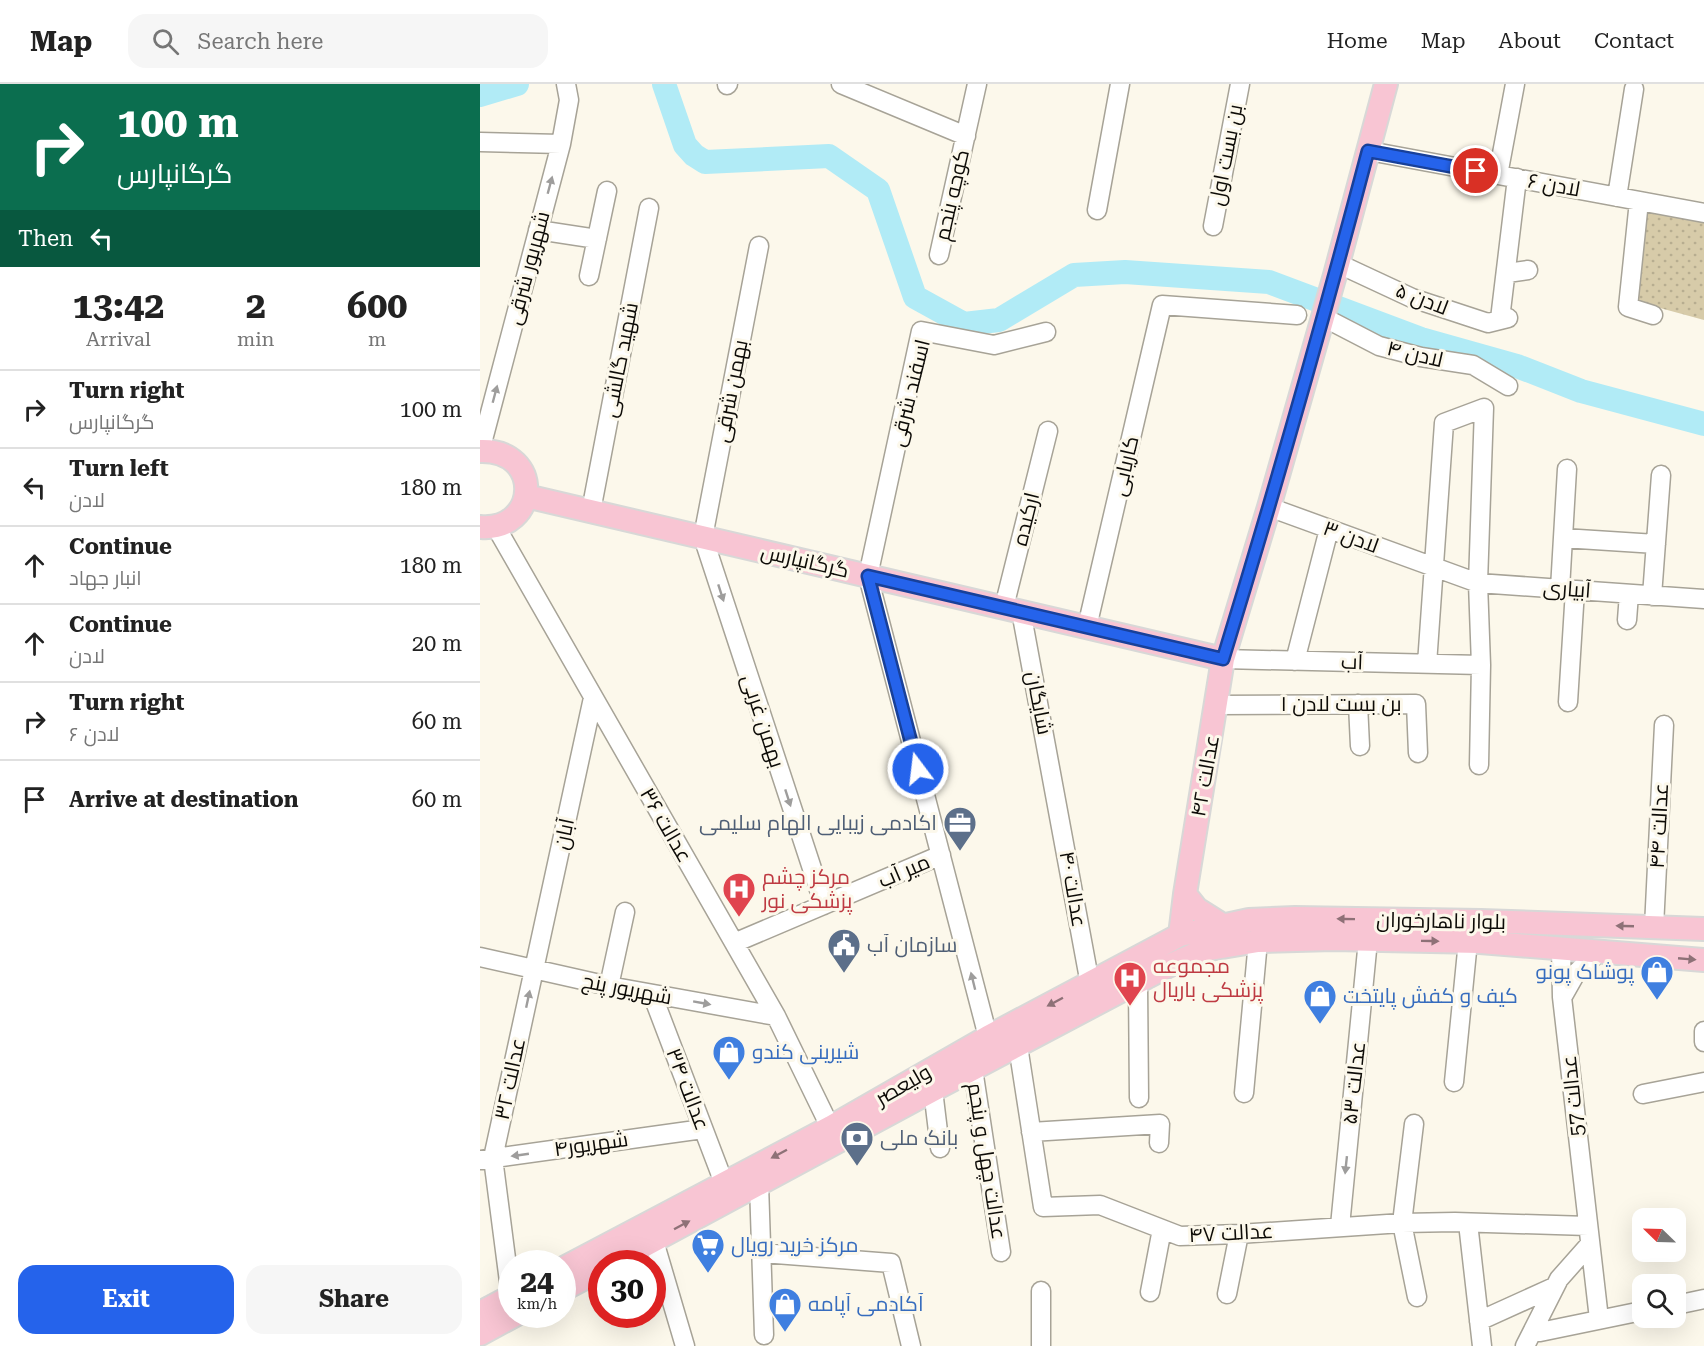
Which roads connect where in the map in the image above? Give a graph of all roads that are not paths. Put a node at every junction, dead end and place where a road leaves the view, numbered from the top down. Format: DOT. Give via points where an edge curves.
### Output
graph roads {
  1 [pos="977,84"];
  2 [pos="1120,84"];
  3 [pos="1240,84"];
  4 [pos="1386,84"];
  5 [pos="1515,84"];
  6 [pos="847,85"];
  7 [pos="1634,89"];
  8 [pos="568,92"];
  9 [pos="966,136"];
  10 [pos="480,142"];
  11 [pos="561,144"];
  12 [pos="1368,151"];
  13 [pos="1498,175"];
  14 [pos="1517,178"];
  15 [pos="607,190"];
  16 [pos="1617,197"];
  17 [pos="1639,201"];
  18 [pos="649,208"];
  19 [pos="1096,210"];
  20 [pos="1704,213"];
  21 [pos="1213,226"];
  22 [pos="538,230"];
  23 [pos="597,239"];
  24 [pos="759,246"];
  25 [pos="939,255"];
  26 [pos="1337,270"];
  27 [pos="1528,270"];
  28 [pos="1507,273"];
  29 [pos="589,276"];
  30 [pos="1297,315"];
  31 [pos="1653,315"];
  32 [pos="1323,317"];
  33 [pos="1046,332"];
  34 [pos="1508,386"];
  35 [pos="1048,431"];
  36 [pos="480,451"];
  37 [pos="1567,469"];
  38 [pos="1661,476"];
  39 [pos="526,496"];
  40 [pos="1269,507"];
  41 [pos="591,511"];
  42 [pos="484,528"];
  43 [pos="1329,529"];
  44 [pos="702,537"];
  45 [pos="1563,538"];
  46 [pos="1656,544"];
  47 [pos="1434,567"];
  48 [pos="868,576"];
  49 [pos="1478,583"];
  50 [pos="1567,589"];
  51 [pos="1629,594"];
  52 [pos="1652,596"];
  53 [pos="1704,599"];
  54 [pos="1012,609"];
  55 [pos="1628,620"];
  56 [pos="1087,627"];
  57 [pos="1223,659"];
  58 [pos="1295,661"];
  59 [pos="1427,664"];
  60 [pos="1481,666"];
  61 [pos="593,698"];
  62 [pos="1568,702"];
  63 [pos="1358,704"];
  64 [pos="1217,705"];
  65 [pos="1664,725"];
  66 [pos="1360,746"];
  67 [pos="1418,753"];
  68 [pos="1479,765"];
  69 [pos="1056,795"];
  70 [pos="941,855"];
  71 [pos="1185,894"];
  72 [pos="824,904"];
  73 [pos="625,912"];
  74 [pos="1561,924"];
  75 [pos="1224,926"];
  76 [pos="1654,927"];
  77 [pos="1704,929"];
  78 [pos="1180,935"];
  79 [pos="1368,940"];
  80 [pos="1258,941"];
  81 [pos="1468,941"];
  82 [pos="734,943"];
  83 [pos="1561,948"];
  84 [pos="1204,950"];
  85 [pos="1600,951"];
  86 [pos="480,957"];
  87 [pos="1704,960"];
  88 [pos="534,970"];
  89 [pos="1138,983"];
  90 [pos="1090,984"];
  91 [pos="609,986"];
  92 [pos="652,994"];
  93 [pos="1562,997"];
  94 [pos="776,1016"];
  95 [pos="1704,1031"];
  96 [pos="988,1037"];
  97 [pos="1704,1042"];
  98 [pos="1018,1046"];
  99 [pos="973,1069"];
  100 [pos="1454,1082"];
  101 [pos="1704,1082"];
  102 [pos="933,1090"];
  103 [pos="1244,1093"];
  104 [pos="1643,1094"];
  105 [pos="1139,1098"];
  106 [pos="1414,1124"];
  107 [pos="703,1129"];
  108 [pos="1031,1132"];
  109 [pos="834,1134"];
  110 [pos="1159,1143"];
  111 [pos="940,1148"];
  112 [pos="486,1159"];
  113 [pos="724,1183"];
  114 [pos="759,1184"];
  115 [pos="1402,1223"];
  116 [pos="1468,1223"];
  117 [pos="1340,1226"];
  118 [pos="1162,1229"];
  119 [pos="1239,1234"];
  120 [pos="1589,1235"];
  121 [pos="654,1241"];
  122 [pos="502,1250"];
  123 [pos="637,1250"];
  124 [pos="1001,1252"];
  125 [pos="761,1253"];
  126 [pos="576,1262"];
  127 [pos="1554,1287"];
  128 [pos="1041,1291"];
  129 [pos="1150,1292"];
  130 [pos="1227,1294"];
  131 [pos="1418,1297"];
  132 [pos="1704,1299"];
  133 [pos="1686,1303"];
  134 [pos="498,1304"];
  135 [pos="480,1313"];
  136 [pos="1632,1313"];
  137 [pos="1599,1319"];
  138 [pos="1479,1321"];
  139 [pos="498,1324"];
  140 [pos="1540,1332"];
  141 [pos="480,1334"];
  142 [pos="764,1335"];
  143 [pos="685,1346"];
  144 [pos="911,1346"];
  145 [pos="1041,1346"];
  146 [pos="1482,1346"];
  147 [pos="1525,1346"];
  1 -- 9 [label="street, کوچه پنجم"];
  2 -- 19 [label="street"];
  3 -- 21 [label="street, بن بست اول"];
  4 -- 12 [label="main road, عدالت ۴۲"];
  5 -- 13 [label="street"];
  6 -- 9 [label="street"];
  7 -- 16 [label="street"];
  8 -- 11 [label="street, شهریور شرقی"];
  9 -- 25 [label="street, کوچه پنجم"];
  10 -- 11 [label="street"];
  22 -- 11 [label="street, شهریور شرقی, one-way"];
  12 -- 13 [label="street, ۶ لادن"];
  12 -- 26 [label="main road, عدالت ۴۲"];
  13 -- 14 [label="street, ۶ لادن"];
  14 -- 16 [label="street, ۶ لادن"];
  14 -- 28 [label="street"];
  15 -- 23 [label="street"];
  16 -- 17 [label="street, ۶ لادن"];
  17 -- 20 [label="street, ۶ لادن"];
  17 -- 31 [label="street" via="1628,307"];
  18 -- 41 [label="street, شهید گالشی"];
  22 -- 23 [label="street"];
  36 -- 22 [label="street, شهریور شرقی, one-way"];
  23 -- 29 [label="street"];
  24 -- 44 [label="street, بهمن شرقی"];
  26 -- 28 [label="street, ۵ لادن" via="1488,323 1504,318"];
  26 -- 32 [label="main road, عدالت ۴۲"];
  27 -- 28 [label="street"];
  30 -- 56 [label="street, کاریابی" via="1162,305"];
  32 -- 34 [label="street, ۴ لادن" via="1379,346 1473,366"];
  32 -- 40 [label="main road, عدالت ۴۲"];
  33 -- 48 [label="street, اسفند شرقی" via="994,345 921,331"];
  35 -- 54 [label="street, ارکیده"];
  36 -- 39 [label="main road" via="509,456 526,481"];
  37 -- 45 [label="street"];
  38 -- 46 [label="street"];
  39 -- 41 [label="main road, گرگانپارس"];
  39 -- 42 [label="main road" via="521,510 510,521"];
  40 -- 43 [label="street, ۳ لادن"];
  40 -- 57 [label="main road, عدالت ۴۲"];
  41 -- 44 [label="main road, گرگانپارس"];
  42 -- 61 [label="street, عدالت ۳۶"];
  43 -- 47 [label="street, ۳ لادن"];
  43 -- 58 [label="street"];
  44 -- 48 [label="main road, گرگانپارس"];
  44 -- 72 [label="street, بهمن غربی, one-way"];
  45 -- 46 [label="street"];
  45 -- 50 [label="street"];
  46 -- 52 [label="street"];
  47 -- 49 [label="street, آبیاری"];
  47 -- 49 [label="street" via="1444,423 1484,408"];
  47 -- 59 [label="street"];
  48 -- 54 [label="main road, گرگانپارس"];
  48 -- 70 [label="street"];
  49 -- 50 [label="street, آبیاری"];
  49 -- 60 [label="street"];
  50 -- 51 [label="street, آبیاری"];
  50 -- 62 [label="street"];
  51 -- 52 [label="street, آبیاری"];
  51 -- 55 [label="street"];
  52 -- 53 [label="street, آبیاری"];
  54 -- 56 [label="main road, گرگانپارس"];
  54 -- 69 [label="street, شایگان"];
  56 -- 57 [label="main road, گرگانپارس"];
  57 -- 58 [label="street, آب"];
  57 -- 64 [label="main road, عدالت ۴۲"];
  58 -- 59 [label="street, آب"];
  59 -- 60 [label="street, آب"];
  60 -- 68 [label="street"];
  61 -- 82 [label="street, عدالت ۳۶"];
  61 -- 88 [label="street, آبان"];
  63 -- 64 [label="street, ۱ بن بست لادن"];
  63 -- 66 [label="street"];
  63 -- 67 [label="street, ۱ بن بست لادن" via="1416,704"];
  64 -- 71 [label="main road, عدالت ۴۲"];
  65 -- 76 [label="street, ۴۴ عدالت"];
  69 -- 90 [label="street, عدالت ۴۰"];
  70 -- 72 [label="street, میر آب"];
  96 -- 70 [label="street, one-way"];
  71 -- 75 [label="main road" via="1197,909"];
  71 -- 78 [label="main road, عدالت ۴۲"];
  72 -- 82 [label="street, میر آب"];
  73 -- 91 [label="street"];
  74 -- 75 [label="main road, بلوار ناهارخوران, one-way" via="1295,918"];
  76 -- 74 [label="main road, بلوار ناهارخوران, one-way"];
  74 -- 83 [label="main road"];
  75 -- 78 [label="main road, بلوار ناهارخوران"];
  76 -- 77 [label="main road, بلوار ناهارخوران"];
  78 -- 90 [label="main road, ولیعصر"];
  79 -- 80 [label="main road, بلوار ناهارخوران"];
  79 -- 81 [label="main road, بلوار ناهارخوران, one-way"];
  79 -- 117 [label="street, عدالت ۵۳, one-way"];
  80 -- 84 [label="main road, بلوار ناهارخوران"];
  80 -- 103 [label="street"];
  81 -- 83 [label="main road, بلوار ناهارخوران"];
  81 -- 100 [label="street"];
  82 -- 94 [label="street, عدالت ۳۶"];
  83 -- 85 [label="main road, بلوار ناهارخوران"];
  83 -- 93 [label="street, عدالت 57"];
  84 -- 89 [label="main road, ولیعصر"];
  85 -- 87 [label="main road, بلوار ناهارخوران, one-way"];
  85 -- 93 [label="street" via="1576,973"];
  86 -- 88 [label="street, شهریور پنج"];
  88 -- 91 [label="street, شهریور پنج"];
  112 -- 88 [label="street, عدالت ۳۲, one-way"];
  89 -- 98 [label="main road, ولیعصر"];
  89 -- 105 [label="street"];
  90 -- 96 [label="main road, ولیعصر, one-way"];
  91 -- 92 [label="street, شهریور پنج"];
  92 -- 94 [label="street, شهریور پنج, one-way"];
  92 -- 107 [label="street, عدالت ۳۴"];
  93 -- 120 [label="street, عدالت 57"];
  94 -- 109 [label="street, عدالت ۳۶"];
  95 -- 97 [label="street"];
  96 -- 109 [label="main road, ولیعصر"];
  98 -- 99 [label="main road, ولیعصر"];
  98 -- 108 [label="street, عدالت ۴۷"];
  99 -- 102 [label="main road, ولیعصر"];
  99 -- 124 [label="street, عدالت چهل و پنجم"];
  101 -- 104 [label="street"];
  102 -- 109 [label="main road, ولیعصر"];
  102 -- 111 [label="street"];
  106 -- 115 [label="street"];
  107 -- 112 [label="street, شهریور۴, one-way"];
  107 -- 113 [label="street, عدالت ۳۴"];
  108 -- 110 [label="street" via="1160,1124"];
  108 -- 118 [label="street, عدالت ۴۷" via="1043,1207 1100,1205"];
  109 -- 113 [label="main road, ولیعصر, one-way"];
  109 -- 114 [label="main road, ولیعصر"];
  112 -- 122 [label="street, عدالت ۳۲"];
  113 -- 126 [label="main road, ولیعصر"];
  121 -- 114 [label="main road, ولیعصر, one-way"];
  114 -- 125 [label="street"];
  115 -- 116 [label="street, عدالت ۴۷"];
  115 -- 117 [label="street, عدالت ۴۷"];
  115 -- 131 [label="street"];
  116 -- 120 [label="street, عدالت ۴۷"];
  116 -- 138 [label="street"];
  117 -- 119 [label="street, عدالت ۴۷"];
  118 -- 119 [label="street, عدالت ۴۷" via="1180,1236"];
  118 -- 129 [label="street"];
  119 -- 130 [label="street"];
  120 -- 127 [label="street"];
  120 -- 137 [label="street, عدالت 57"];
  121 -- 123 [label="main road, ولیعصر"];
  121 -- 143 [label="street"];
  125 -- 142 [label="street"];
  125 -- 144 [label="street" via="891,1263"];
  127 -- 138 [label="street"];
  127 -- 147 [label="street"];
  128 -- 145 [label="street"];
  132 -- 133 [label="street"];
  134 -- 135 [label="main road"];
  136 -- 137 [label="street"];
  137 -- 140 [label="street"];
  138 -- 146 [label="street"];
  139 -- 141 [label="main road"];
}
